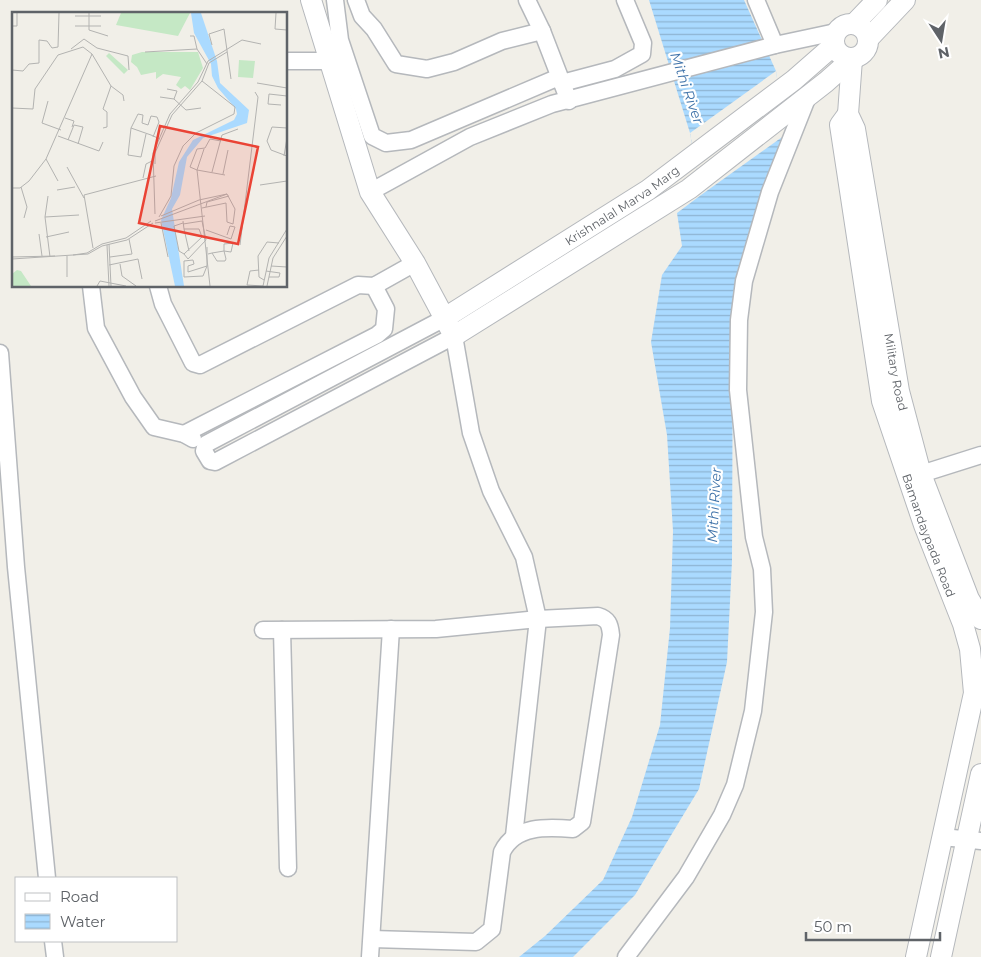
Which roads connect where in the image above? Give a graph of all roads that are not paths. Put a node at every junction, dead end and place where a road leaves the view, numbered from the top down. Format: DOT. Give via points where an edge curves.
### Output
graph roads {
  1 [pos="527,0"];
  2 [pos="625,0"];
  3 [pos="756,0"];
  4 [pos="877,0"];
  5 [pos="905,0"];
  6 [pos="357,3"];
  7 [pos="336,7"];
  8 [pos="314,10"];
  9 [pos="854,24"];
  10 [pos="542,31"];
  11 [pos="835,38"];
  12 [pos="868,38"];
  13 [pos="773,46"];
  14 [pos="852,59"];
  15 [pos="288,61"];
  16 [pos="330,61"];
  17 [pos="561,80"];
  18 [pos="804,99"];
  19 [pos="569,101"];
  20 [pos="370,192"];
  21 [pos="415,263"];
  22 [pos="374,286"];
  23 [pos="92,288"];
  24 [pos="159,288"];
  25 [pos="443,320"];
  26 [pos="878,323"];
  27 [pos="454,336"];
  28 [pos="0,353"];
  29 [pos="312,388"];
  30 [pos="321,406"];
  31 [pos="184,434"];
  32 [pos="205,447"];
  33 [pos="981,455"];
  34 [pos="921,474"];
  35 [pos="931,523"];
  36 [pos="538,619"];
  37 [pos="975,621"];
  38 [pos="391,629"];
  39 [pos="263,630"];
  40 [pos="282,630"];
  41 [pos="976,647"];
  42 [pos="977,693"];
  43 [pos="981,774"];
  44 [pos="514,836"];
  45 [pos="943,837"];
  46 [pos="975,841"];
  47 [pos="288,868"];
  48 [pos="47,877"];
  49 [pos="927,906"];
  50 [pos="952,911"];
  51 [pos="372,939"];
  52 [pos="53,942"];
  53 [pos="55,957"];
  54 [pos="370,957"];
  55 [pos="626,957"];
  56 [pos="916,957"];
  57 [pos="941,957"];
  1 -- 10 [label="street"];
  2 -- 17 [label="street" via="643,43 642,54 615,69"];
  3 -- 13 [label="street"];
  4 -- 9 [label="street"];
  5 -- 12 [label="street"];
  6 -- 7 [label="street"];
  6 -- 10 [label="street" via="396,64 427,69 454,62 502,41"];
  7 -- 8 [label="street"];
  7 -- 17 [label="street" via="340,40 372,136 386,143 411,140"];
  8 -- 16 [label="street"];
  9 -- 11 [label="street" via="846,24"];
  9 -- 12 [label="street" via="866,31"];
  10 -- 17 [label="street"];
  11 -- 13 [label="street"];
  11 -- 14 [label="street" via="837,52"];
  11 -- 25 [label="street, Krishnalal Marva Marg" via="794,80 679,168"];
  12 -- 14 [label="street" via="865,52"];
  13 -- 19 [label="street"];
  14 -- 18 [label="street"];
  14 -- 26 [label="street, Military Road" via="848,114 840,125 861,212"];
  15 -- 16 [label="street"];
  16 -- 20 [label="street"];
  17 -- 19 [label="street"];
  18 -- 27 [label="street" via="689,189"];
  18 -- 55 [label="street" via="759,226 744,281 738,320 738,390 754,537 762,569 764,612 753,711 735,785 722,816 686,876"];
  19 -- 20 [label="street" via="470,137"];
  20 -- 21 [label="street"];
  21 -- 22 [label="street"];
  21 -- 25 [label="street"];
  22 -- 24 [label="street" via="358,284 200,365 193,363 163,304"];
  22 -- 31 [label="street" via="386,309 384,329 377,335"];
  23 -- 31 [label="street" via="96,328 133,397 154,427"];
  25 -- 27 [label="street"];
  25 -- 29 [label="street"];
  26 -- 34 [label="street, Military Road"];
  26 -- 35 [label="street, Bamandaypada Road" via="882,401"];
  27 -- 30 [label="street"];
  27 -- 36 [label="street" via="471,433 491,491 524,557"];
  28 -- 48 [label="street" via="16,567"];
  29 -- 30 [label="street"];
  29 -- 32 [label="street"];
  30 -- 32 [label="street" via="215,462 210,461"];
  31 -- 32 [label="street"];
  33 -- 34 [label="street"];
  34 -- 35 [label="street, Military Road"];
  35 -- 37 [label="street, Military Road" via="969,599"];
  36 -- 38 [label="street" via="436,629"];
  36 -- 44 [label="street"];
  36 -- 44 [label="street" via="598,616 610,624 612,634 582,822 573,829 524,831"];
  37 -- 41 [label="street"];
  38 -- 40 [label="street"];
  38 -- 51 [label="street"];
  39 -- 40 [label="street"];
  40 -- 47 [label="street"];
  41 -- 42 [label="street"];
  42 -- 45 [label="street"];
  43 -- 46 [label="street"];
  44 -- 51 [label="street" via="502,852 492,929 485,936 476,942"];
  45 -- 46 [label="street"];
  45 -- 49 [label="street"];
  46 -- 50 [label="street"];
  49 -- 50 [label="street"];
  49 -- 56 [label="street"];
  50 -- 57 [label="street"];
  51 -- 54 [label="street"];
  52 -- 53 [label="street"];
}
